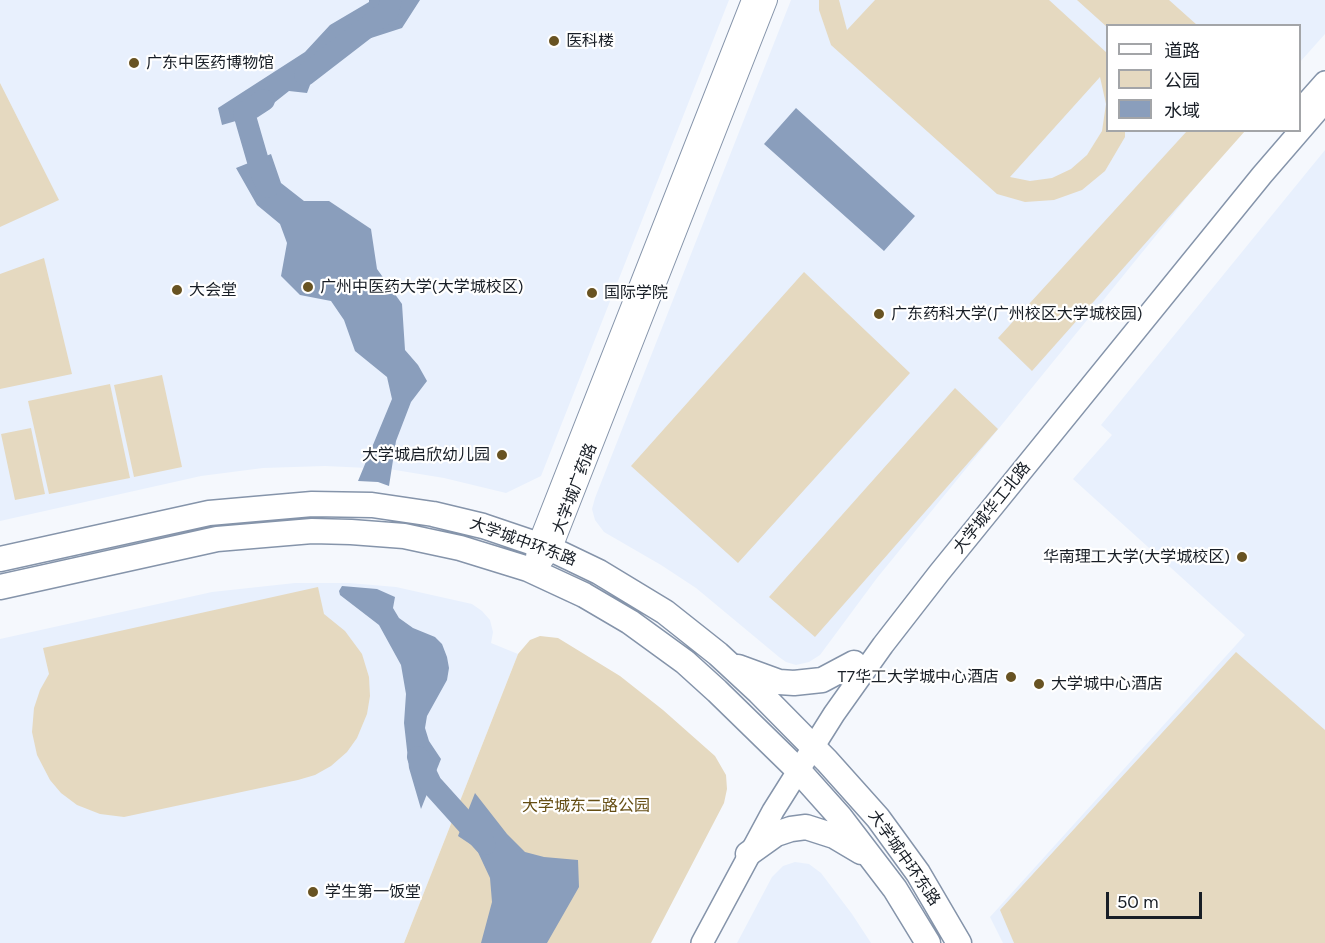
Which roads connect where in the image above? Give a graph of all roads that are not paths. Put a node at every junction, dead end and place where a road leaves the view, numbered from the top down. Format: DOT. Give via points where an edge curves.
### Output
graph roads {
  1 [pos="752,0"];
  2 [pos="767,0"];
  3 [pos="1325,82"];
  4 [pos="1325,102"];
  5 [pos="1301,109"];
  6 [pos="1301,130"];
  7 [pos="1281,132"];
  8 [pos="1300,132"];
  9 [pos="544,546"];
  10 [pos="0,559"];
  11 [pos="534,572"];
  12 [pos="0,587"];
  13 [pos="728,663"];
  14 [pos="854,663"];
  15 [pos="808,742"];
  16 [pos="793,766"];
  17 [pos="748,854"];
  18 [pos="878,865"];
  19 [pos="687,943"];
  20 [pos="702,943"];
  21 [pos="928,943"];
  22 [pos="960,943"];
  1 -- 9 [label="street, 大学城广药路"];
  2 -- 9 [label="street, 大学城广药路"];
  3 -- 5 [label="main road"];
  4 -- 6 [label="main road, 大学城华工北路"];
  7 -- 14 [label="main road, 大学城华工北路" via="910,588"];
  8 -- 15 [label="main road, 大学城华工北路" via="927,588"];
  9 -- 10 [label="main road, 大学城中环东路" via="468,521 408,509 301,504 209,513"];
  9 -- 11 [label="street, 大学城广药路"];
  9 -- 13 [label="main road, 大学城中环东路" via="645,599"];
  11 -- 12 [label="main road, 大学城中环东路" via="428,540 312,531 217,539"];
  11 -- 16 [label="main road, 大学城中环东路" via="600,604 666,647 712,685"];
  13 -- 14 [label="main road" via="794,683 822,680"];
  13 -- 15 [label="main road, 大学城中环东路"];
  14 -- 15 [label="main road, 大学城华工北路"];
  15 -- 16 [label="main road, 大学城华工北路"];
  15 -- 22 [label="main road, 大学城中环东路" via="890,835"];
  16 -- 17 [label="main road, 大学城华工北路"];
  16 -- 18 [label="main road, 大学城中环东路"];
  16 -- 19 [label="main road, 大学城华工北路" via="748,828"];
  17 -- 18 [label="main road" via="776,834 806,827 834,836"];
  17 -- 20 [label="main road, 大学城华工北路"];
  18 -- 21 [label="main road, 大学城中环东路"];
}
